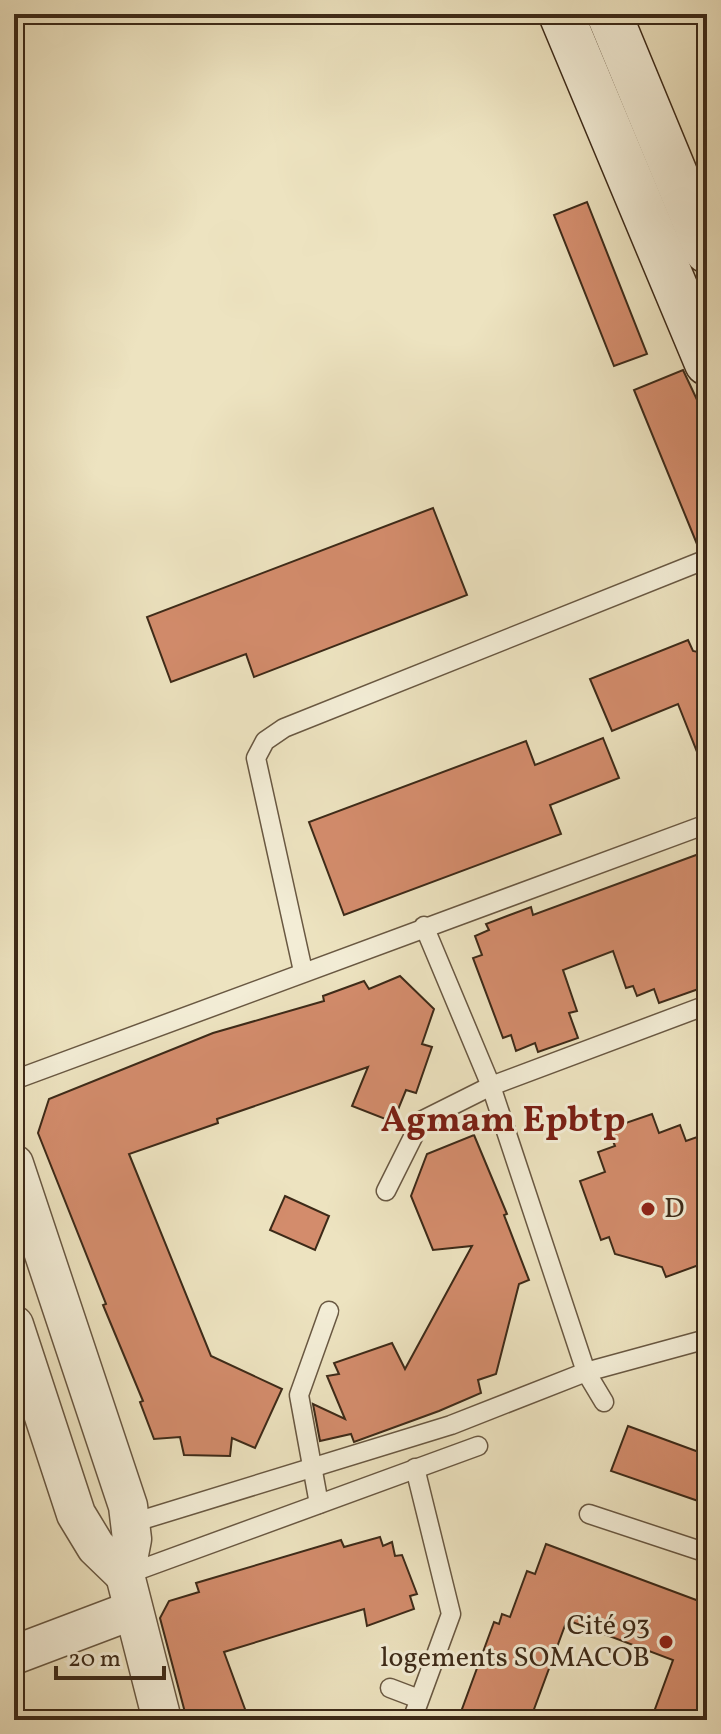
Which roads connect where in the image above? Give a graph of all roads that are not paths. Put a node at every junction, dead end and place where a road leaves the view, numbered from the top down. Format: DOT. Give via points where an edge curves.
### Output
graph roads {
  1 [pos="561,14"];
  2 [pos="609,14"];
  3 [pos="707,251"];
  4 [pos="707,363"];
  5 [pos="707,559"];
  6 [pos="707,824"];
  7 [pos="424,926"];
  8 [pos="303,971"];
  9 [pos="707,1005"];
  10 [pos="14,1080"];
  11 [pos="491,1086"];
  12 [pos="14,1164"];
  13 [pos="386,1191"];
  14 [pos="329,1311"];
  15 [pos="14,1325"];
  16 [pos="707,1339"];
  17 [pos="586,1372"];
  18 [pos="604,1402"];
  19 [pos="478,1446"];
  20 [pos="312,1468"];
  21 [pos="415,1468"];
  22 [pos="319,1504"];
  23 [pos="589,1514"];
  24 [pos="132,1523"];
  25 [pos="707,1553"];
  26 [pos="129,1593"];
  27 [pos="14,1655"];
  28 [pos="390,1688"];
  29 [pos="419,1699"];
  30 [pos="162,1720"];
  31 [pos="412,1720"];
  1 -- 4 [label="street"];
  2 -- 3 [label="street"];
  5 -- 8 [label="lane" via="284,728 265,741 256,758"];
  6 -- 7 [label="lane"];
  7 -- 8 [label="lane"];
  7 -- 11 [label="lane"];
  8 -- 10 [label="lane"];
  9 -- 11 [label="lane"];
  11 -- 13 [label="lane" via="421,1121"];
  11 -- 17 [label="lane"];
  12 -- 24 [label="street"];
  14 -- 20 [label="lane" via="299,1395"];
  15 -- 26 [label="street" via="76,1514"];
  16 -- 17 [label="lane"];
  17 -- 18 [label="lane"];
  17 -- 20 [label="lane" via="451,1425"];
  19 -- 21 [label="lane"];
  20 -- 22 [label="lane"];
  20 -- 24 [label="lane"];
  21 -- 22 [label="lane"];
  21 -- 29 [label="lane" via="451,1614"];
  22 -- 26 [label="lane"];
  23 -- 25 [label="lane"];
  24 -- 26 [label="street"];
  26 -- 27 [label="street"];
  26 -- 30 [label="street"];
  28 -- 29 [label="lane"];
  29 -- 31 [label="lane"];
}
